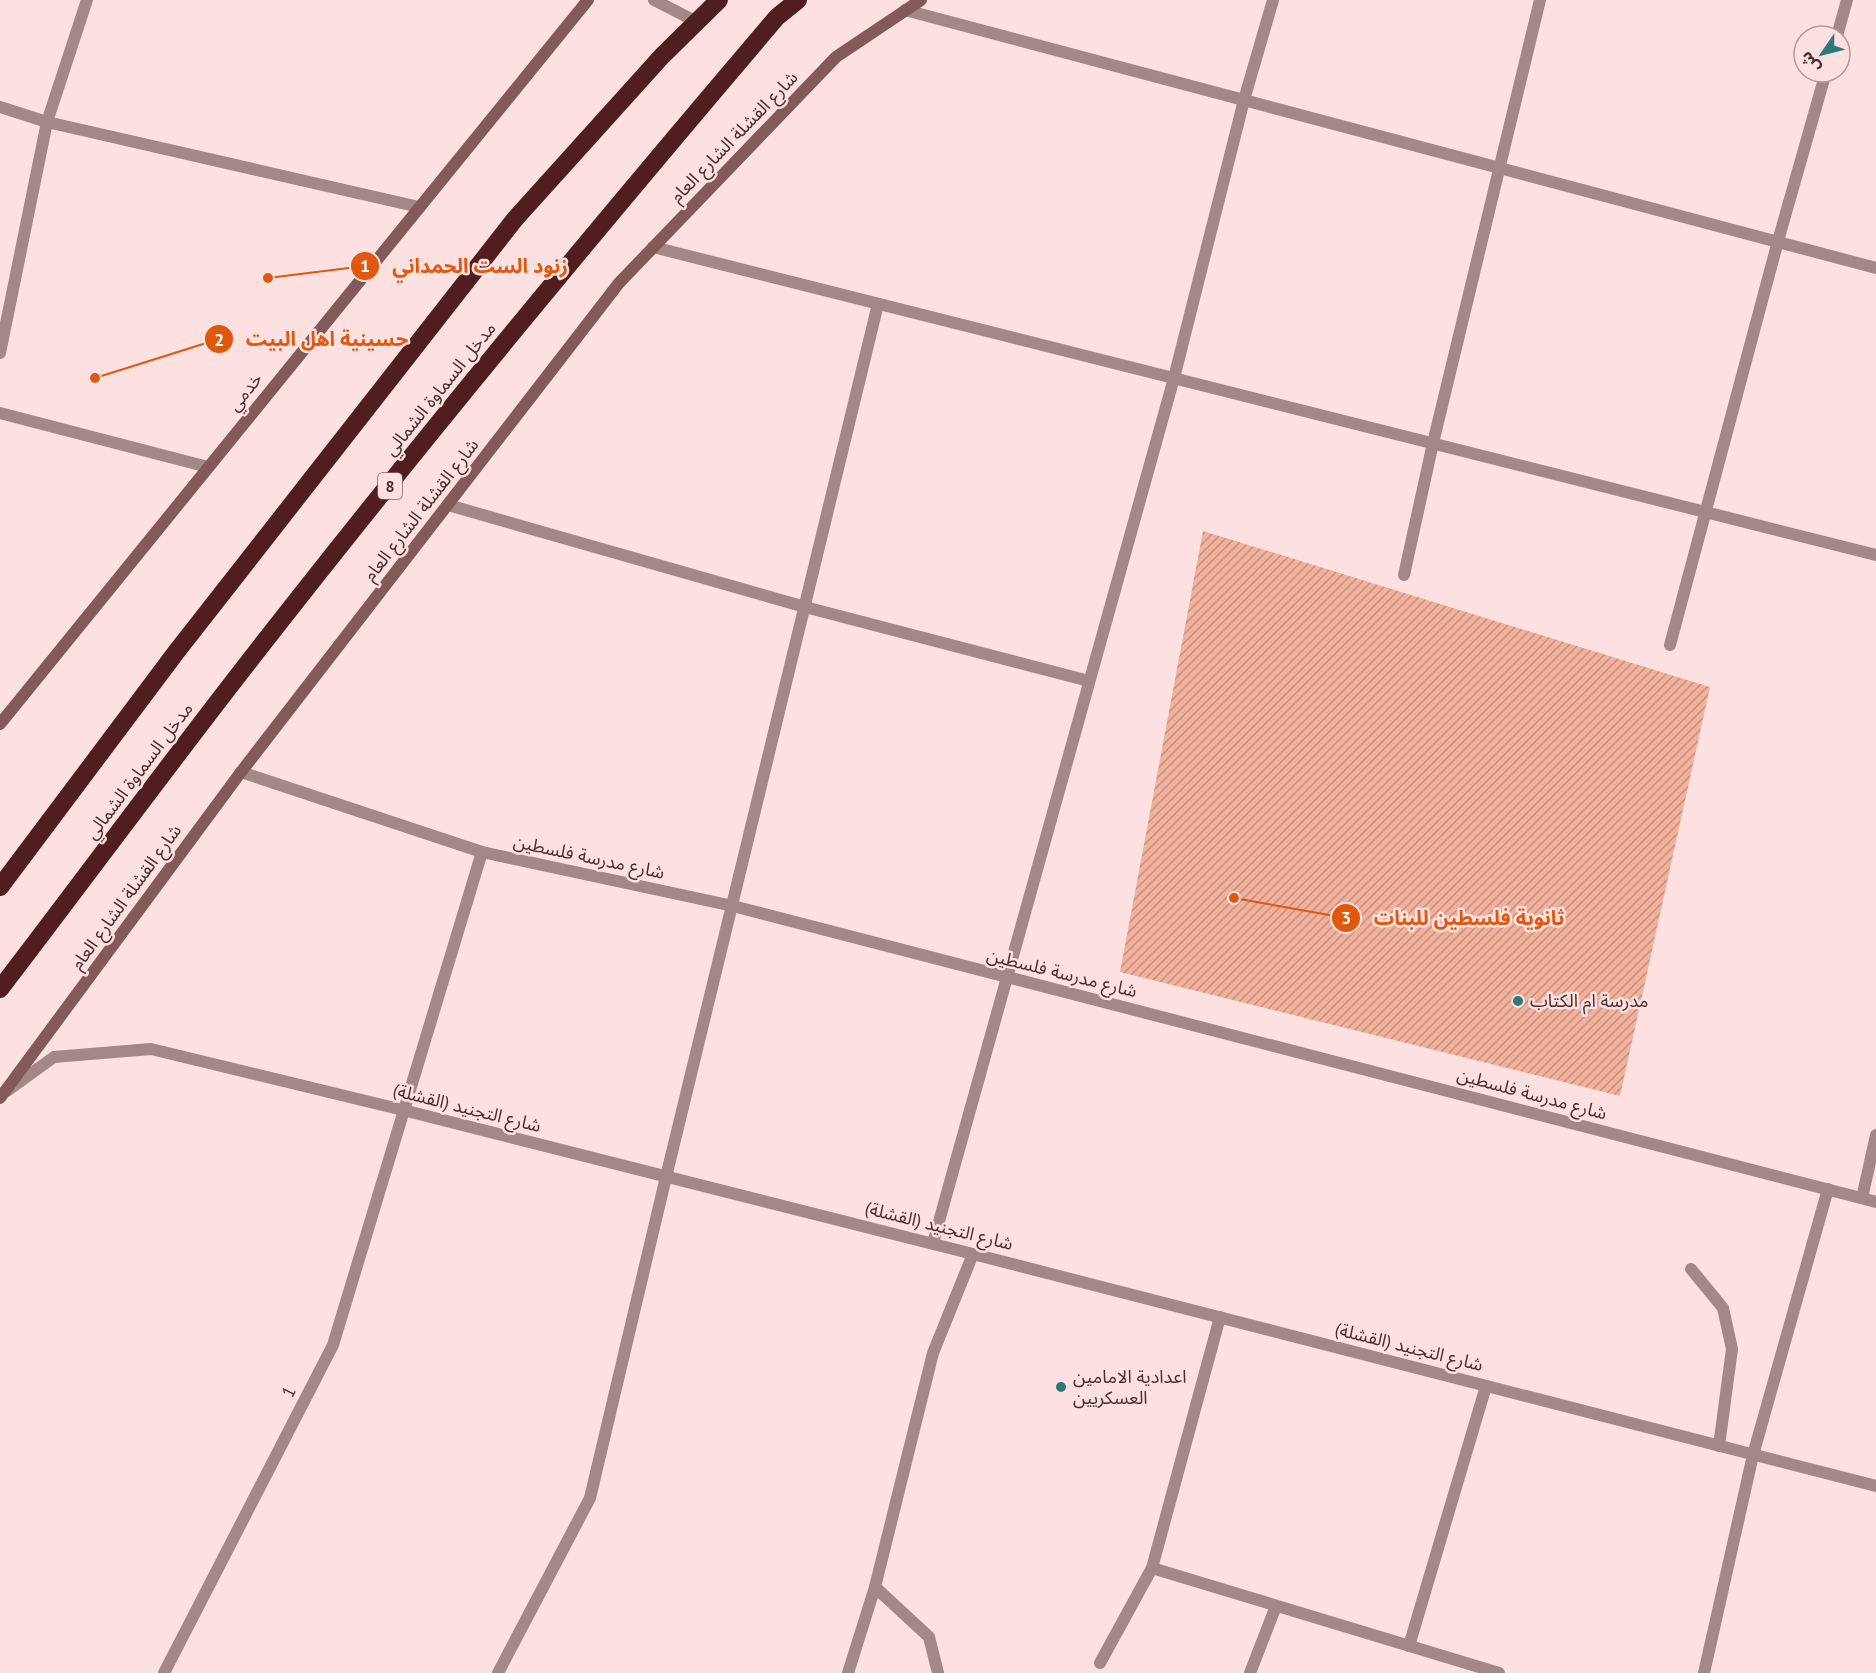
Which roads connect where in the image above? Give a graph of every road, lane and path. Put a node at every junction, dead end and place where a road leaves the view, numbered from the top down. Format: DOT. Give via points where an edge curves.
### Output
graph roads {
  1 [pos="87,0"];
  2 [pos="588,0"];
  3 [pos="654,0"];
  4 [pos="718,0"];
  5 [pos="798,0"];
  6 [pos="921,0"];
  7 [pos="1273,0"];
  8 [pos="1540,0"];
  9 [pos="1847,0"];
  10 [pos="905,10"];
  11 [pos="697,22"];
  12 [pos="1840,24"];
  13 [pos="1823,84"];
  14 [pos="1244,100"];
  15 [pos="0,107"];
  16 [pos="47,122"];
  17 [pos="1501,168"];
  18 [pos="419,207"];
  19 [pos="1778,241"];
  20 [pos="653,247"];
  21 [pos="1876,268"];
  22 [pos="878,304"];
  23 [pos="0,353"];
  24 [pos="1174,378"];
  25 [pos="0,413"];
  26 [pos="1432,443"];
  27 [pos="208,467"];
  28 [pos="448,505"];
  29 [pos="1705,512"];
  30 [pos="1876,555"];
  31 [pos="1404,574"];
  32 [pos="805,607"];
  33 [pos="1670,645"];
  34 [pos="1089,681"];
  35 [pos="0,724"];
  36 [pos="241,772"];
  37 [pos="482,852"];
  38 [pos="0,887"];
  39 [pos="733,906"];
  40 [pos="1007,977"];
  41 [pos="0,989"];
  42 [pos="2,1096"];
  43 [pos="403,1110"];
  44 [pos="1876,1136"];
  45 [pos="666,1177"];
  46 [pos="1828,1190"];
  47 [pos="1862,1198"];
  48 [pos="1876,1202"];
  49 [pos="933,1243"];
  50 [pos="973,1254"];
  51 [pos="1691,1269"];
  52 [pos="1220,1317"];
  53 [pos="1486,1386"];
  54 [pos="1719,1446"];
  55 [pos="1753,1455"];
  56 [pos="1876,1486"];
  57 [pos="1152,1568"];
  58 [pos="875,1587"];
  59 [pos="1276,1606"];
  60 [pos="1409,1646"];
  61 [pos="1100,1663"];
  62 [pos="164,1673"];
  63 [pos="498,1673"];
  64 [pos="848,1673"];
  65 [pos="939,1673"];
  66 [pos="1250,1673"];
  67 [pos="1499,1673"];
  68 [pos="1704,1673"];
  1 -- 16 [label="street"];
  2 -- 18 [label="main road, خدمي"];
  3 -- 11 [label="street"];
  4 -- 11 [label="highway"];
  5 -- 41 [label="highway, مدخل السماوة الشمالي / 8" via="777,17 526,315 254,655"];
  6 -- 10 [label="main road, شارع القشلة الشارع العام"];
  7 -- 14 [label="street"];
  8 -- 17 [label="street"];
  9 -- 12 [label="street"];
  10 -- 14 [label="street"];
  10 -- 20 [label="main road, شارع القشلة الشارع العام" via="836,57"];
  11 -- 38 [label="highway" via="515,219 177,651"];
  13 -- 19 [label="street"];
  14 -- 17 [label="street"];
  14 -- 24 [label="street"];
  15 -- 16 [label="street"];
  16 -- 18 [label="street"];
  16 -- 23 [label="street"];
  17 -- 19 [label="street"];
  17 -- 26 [label="street"];
  18 -- 27 [label="main road, خدمي"];
  19 -- 21 [label="street"];
  19 -- 29 [label="street"];
  20 -- 22 [label="street"];
  20 -- 28 [label="main road, شارع القشلة الشارع العام" via="619,283"];
  22 -- 24 [label="street"];
  22 -- 32 [label="street"];
  24 -- 26 [label="street"];
  24 -- 34 [label="street"];
  25 -- 27 [label="street"];
  26 -- 29 [label="street"];
  26 -- 31 [label="street"];
  27 -- 35 [label="main road, خدمي"];
  28 -- 32 [label="street"];
  28 -- 36 [label="main road, شارع القشلة الشارع العام"];
  29 -- 30 [label="street"];
  29 -- 33 [label="street"];
  32 -- 34 [label="street"];
  32 -- 39 [label="street"];
  34 -- 40 [label="street"];
  36 -- 37 [label="street, شارع مدرسة فلسطين"];
  36 -- 42 [label="main road, شارع القشلة الشارع العام"];
  37 -- 39 [label="street, شارع مدرسة فلسطين"];
  37 -- 43 [label="street, 1"];
  39 -- 40 [label="street, شارع مدرسة فلسطين"];
  39 -- 45 [label="street"];
  40 -- 46 [label="street, شارع مدرسة فلسطين"];
  40 -- 49 [label="street"];
  42 -- 43 [label="street, شارع التجنيد (القشلة)" via="54,1057 151,1049"];
  43 -- 45 [label="street, شارع التجنيد (القشلة)"];
  43 -- 62 [label="street, 1" via="333,1345"];
  44 -- 47 [label="street"];
  45 -- 49 [label="street, شارع التجنيد (القشلة)"];
  45 -- 63 [label="street" via="590,1498"];
  46 -- 47 [label="street, شارع مدرسة فلسطين"];
  46 -- 55 [label="street"];
  47 -- 48 [label="street, شارع مدرسة فلسطين"];
  49 -- 50 [label="street, شارع التجنيد (القشلة)"];
  50 -- 52 [label="street, شارع التجنيد (القشلة)"];
  50 -- 58 [label="street" via="933,1353"];
  51 -- 54 [label="street" via="1723,1308 1732,1349"];
  52 -- 53 [label="street, شارع التجنيد (القشلة)"];
  52 -- 57 [label="street"];
  53 -- 54 [label="street, شارع التجنيد (القشلة)"];
  53 -- 60 [label="street"];
  54 -- 55 [label="street, شارع التجنيد (القشلة)"];
  55 -- 56 [label="street, شارع التجنيد (القشلة)"];
  55 -- 68 [label="street"];
  57 -- 59 [label="street"];
  57 -- 61 [label="street"];
  58 -- 64 [label="street"];
  58 -- 65 [label="street" via="929,1637"];
  59 -- 60 [label="street"];
  59 -- 66 [label="street"];
  60 -- 67 [label="street"];
}
